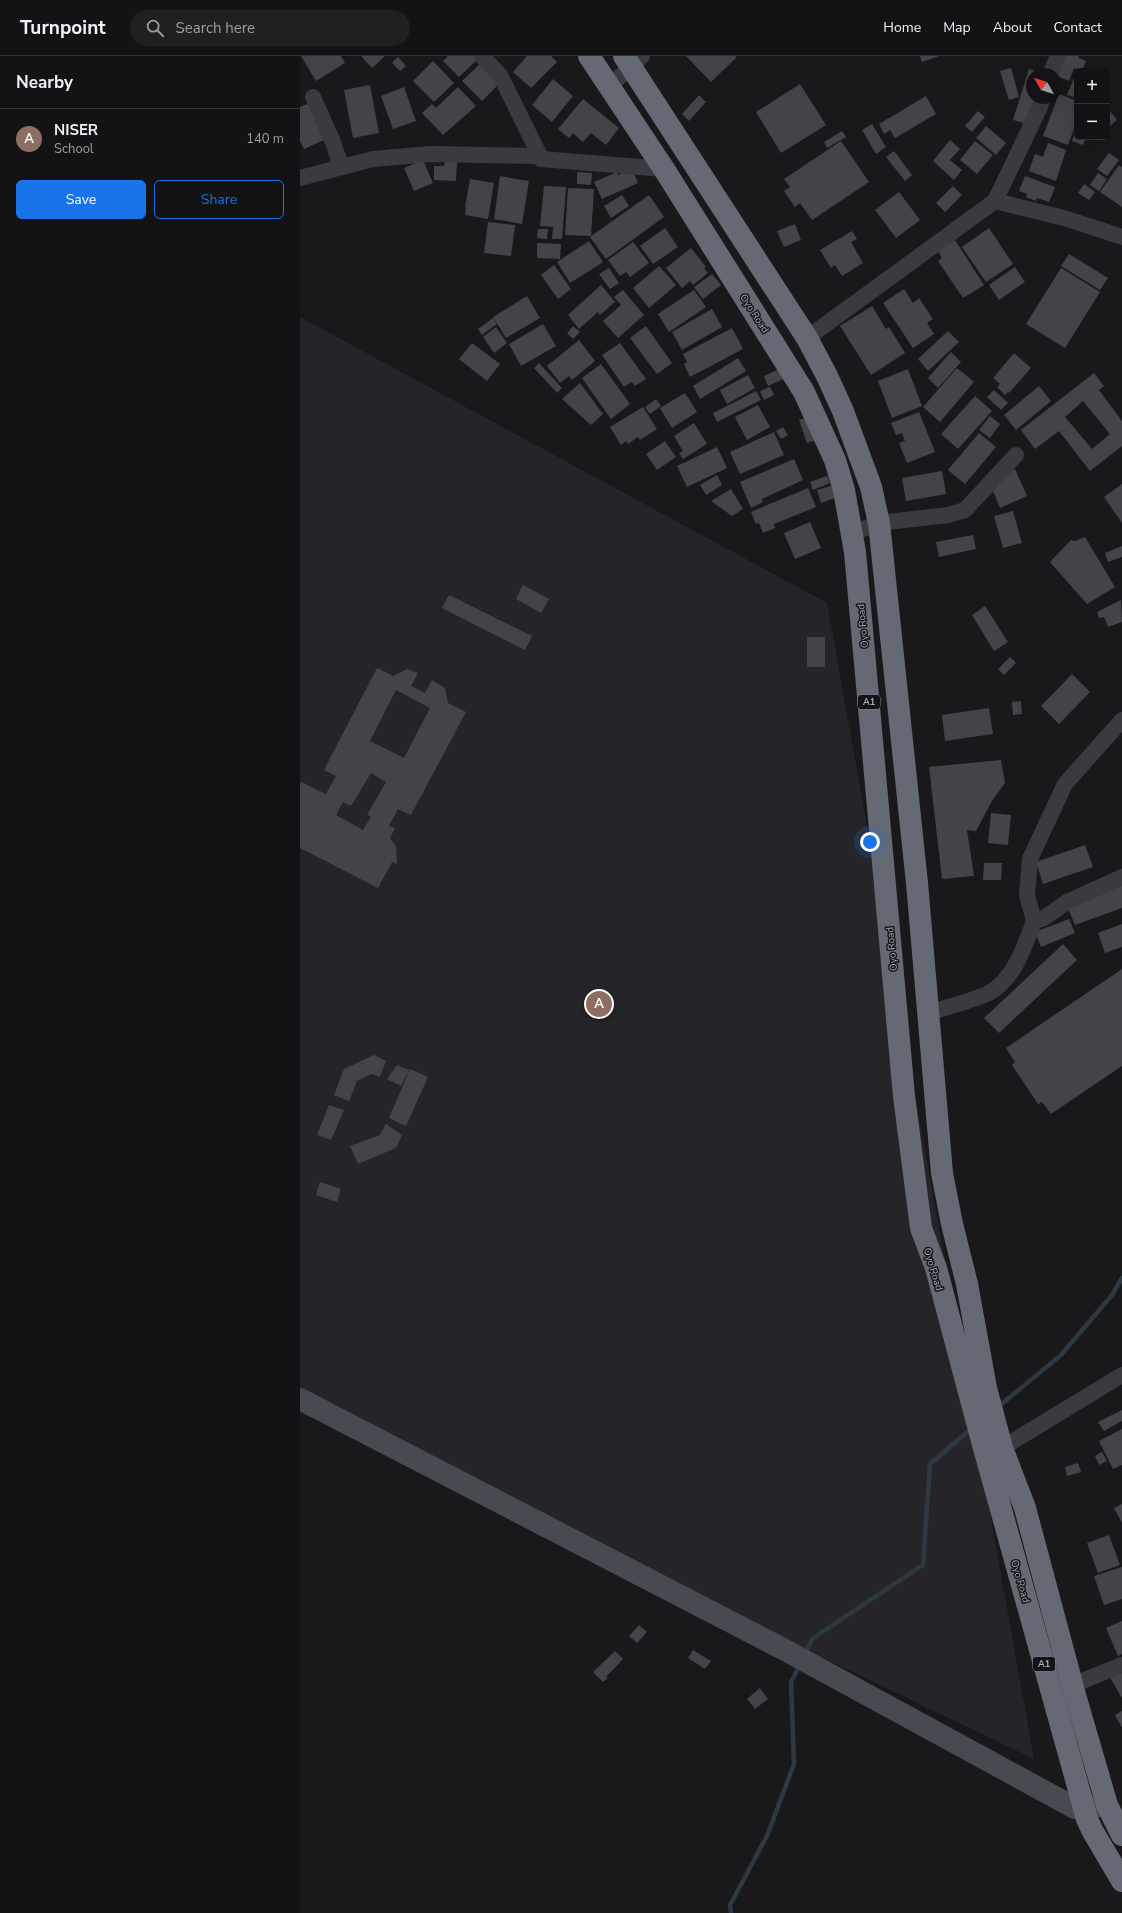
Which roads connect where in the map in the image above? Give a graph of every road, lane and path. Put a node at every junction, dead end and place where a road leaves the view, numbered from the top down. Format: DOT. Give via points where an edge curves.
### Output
graph roads {
  1 [pos="482,56"];
  2 [pos="589,56"];
  3 [pos="1058,56"];
  4 [pos="632,59"];
  5 [pos="1053,68"];
  6 [pos="609,87"];
  7 [pos="313,97"];
  8 [pos="1041,104"];
  9 [pos="540,156"];
  10 [pos="341,167"];
  11 [pos="664,169"];
  12 [pos="300,178"];
  13 [pos="995,200"];
  14 [pos="1122,237"];
  15 [pos="807,338"];
  16 [pos="1016,455"];
  17 [pos="879,523"];
  18 [pos="852,532"];
  19 [pos="1122,720"];
  20 [pos="1122,877"];
  21 [pos="1034,921"];
  22 [pos="928,1013"];
  23 [pos="1122,1375"];
  24 [pos="300,1399"];
  25 [pos="995,1443"];
  26 [pos="1122,1665"];
  27 [pos="1072,1685"];
  28 [pos="1107,1805"];
  29 [pos="1084,1808"];
  30 [pos="1122,1835"];
  31 [pos="1122,1881"];
  1 -- 9 [label="street" via="500,75"];
  2 -- 6 [label="highway, Oyo Road / A1"];
  3 -- 5 [label="street"];
  4 -- 6 [label="street"];
  4 -- 15 [label="highway, Oyo Road / A1"];
  6 -- 11 [label="highway, Oyo Road / A1"];
  7 -- 10 [label="street"];
  8 -- 13 [label="street"];
  9 -- 10 [label="street" via="431,154 373,159"];
  9 -- 11 [label="street" via="541,159"];
  10 -- 12 [label="street"];
  11 -- 18 [label="highway, Oyo Road / A1" via="804,392 834,460 844,490"];
  13 -- 14 [label="street" via="1064,218"];
  13 -- 15 [label="street"];
  15 -- 17 [label="highway, Oyo Road / A1" via="828,376 851,431 871,487"];
  16 -- 17 [label="street" via="965,510 948,515"];
  17 -- 18 [label="street"];
  17 -- 22 [label="highway, Oyo Road / A1"];
  18 -- 25 [label="highway, Oyo Road / A1" via="904,1096 921,1228 936,1268 974,1411"];
  19 -- 21 [label="street" via="1065,784 1030,859 1027,895"];
  20 -- 21 [label="street" via="1067,902 1044,918"];
  21 -- 22 [label="street" via="1022,953 1008,977 988,993"];
  22 -- 25 [label="highway, Oyo Road / A1" via="942,1173 967,1284"];
  23 -- 25 [label="street"];
  24 -- 29 [label="street" via="778,1647 1075,1808"];
  25 -- 27 [label="highway, Oyo Road / A1" via="1025,1508"];
  25 -- 29 [label="highway, Oyo Road / A1"];
  26 -- 27 [label="street"];
  27 -- 28 [label="highway, Oyo Road / A1"];
  28 -- 29 [label="street"];
  28 -- 30 [label="highway, Oyo Road / A1"];
  29 -- 31 [label="highway, Oyo Road / A1" via="1092,1830"];
}
